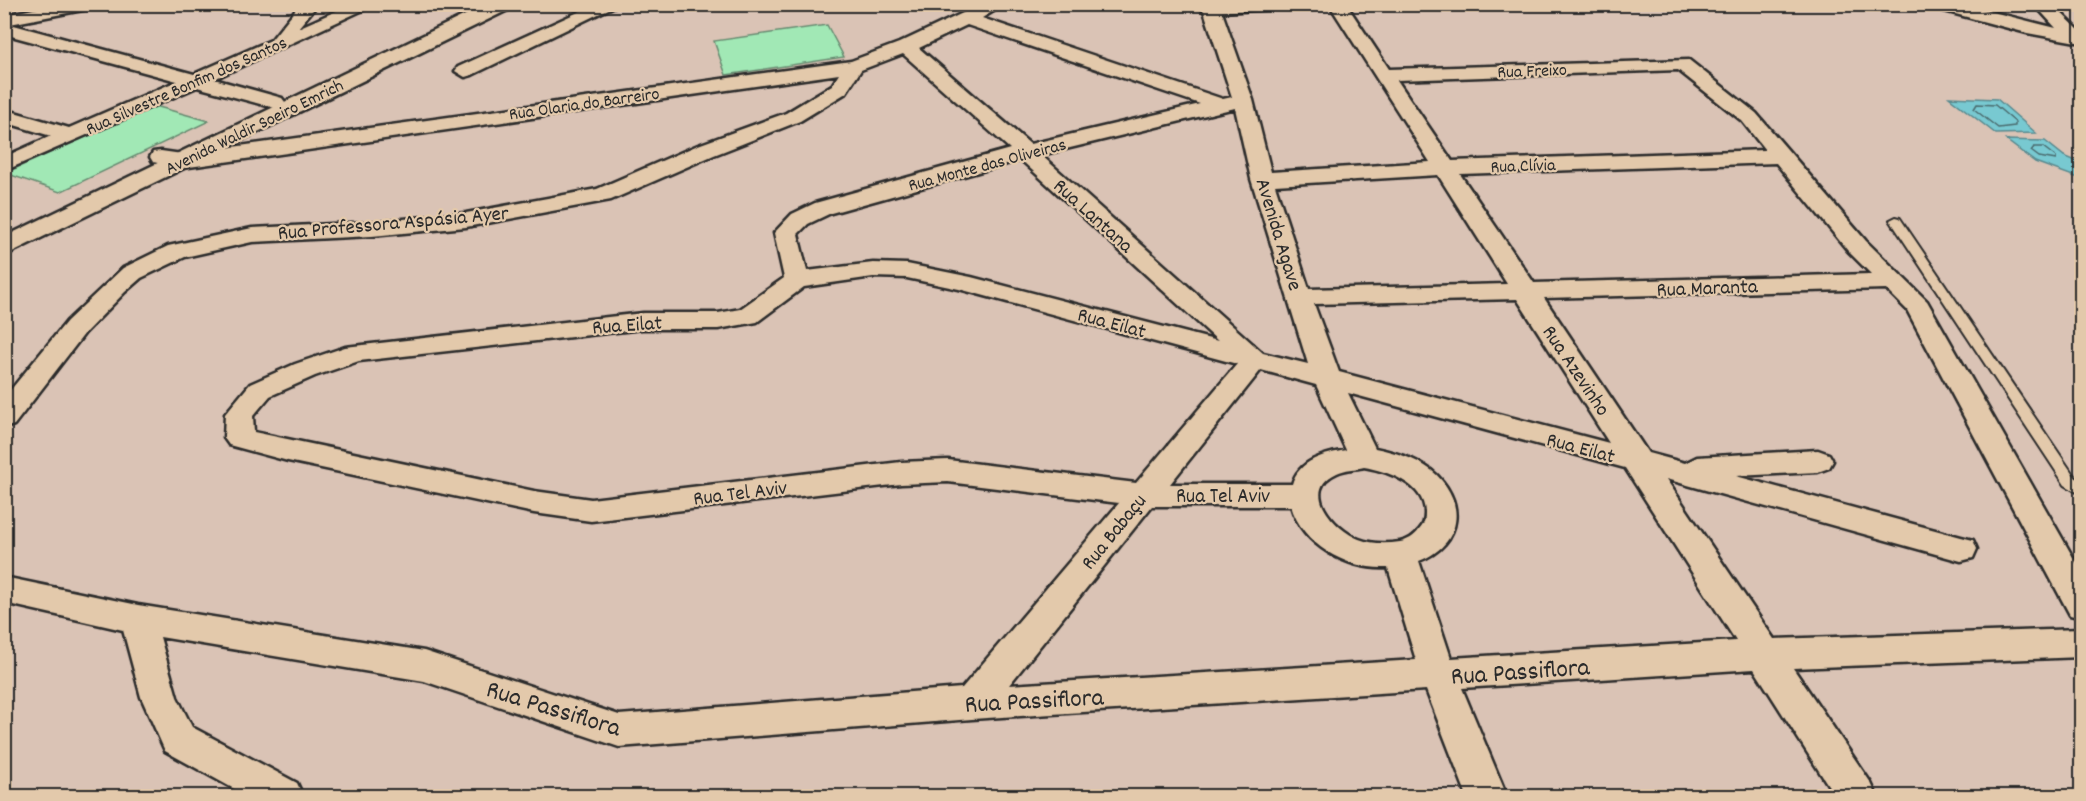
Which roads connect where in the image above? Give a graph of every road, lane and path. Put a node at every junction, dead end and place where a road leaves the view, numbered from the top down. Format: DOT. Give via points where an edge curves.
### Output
graph roads {
  1 [pos="88,4"];
  2 [pos="310,4"];
  3 [pos="368,4"];
  4 [pos="476,4"];
  5 [pos="505,4"];
  6 [pos="611,4"];
  7 [pos="997,4"];
  8 [pos="1274,4"];
  9 [pos="1337,4"];
  10 [pos="1939,4"];
  11 [pos="2042,4"];
  12 [pos="1208,5"];
  13 [pos="968,19"];
  14 [pos="4,20"];
  15 [pos="4,27"];
  16 [pos="2078,37"];
  17 [pos="272,47"];
  18 [pos="906,47"];
  19 [pos="854,66"];
  20 [pos="465,71"];
  21 [pos="1383,75"];
  22 [pos="198,80"];
  23 [pos="275,102"];
  24 [pos="1233,102"];
  25 [pos="4,115"];
  26 [pos="72,136"];
  27 [pos="1024,152"];
  28 [pos="1784,156"];
  29 [pos="171,159"];
  30 [pos="4,165"];
  31 [pos="1444,168"];
  32 [pos="1262,179"];
  33 [pos="1896,219"];
  34 [pos="4,232"];
  35 [pos="4,249"];
  36 [pos="797,280"];
  37 [pos="1895,281"];
  38 [pos="1524,292"];
  39 [pos="1299,297"];
  40 [pos="1254,360"];
  41 [pos="1327,379"];
  42 [pos="260,390"];
  43 [pos="4,418"];
  44 [pos="1364,457"];
  45 [pos="1818,461"];
  46 [pos="1640,462"];
  47 [pos="1673,470"];
  48 [pos="2082,490"];
  49 [pos="1142,495"];
  50 [pos="1303,495"];
  51 [pos="1961,549"];
  52 [pos="1401,555"];
  53 [pos="4,591"];
  54 [pos="2082,605"];
  55 [pos="138,619"];
  56 [pos="2082,643"];
  57 [pos="1763,654"];
  58 [pos="1439,676"];
  59 [pos="972,703"];
  60 [pos="283,796"];
  61 [pos="1487,796"];
  62 [pos="1857,796"];
  1 -- 14 [label="street"];
  2 -- 17 [label="street"];
  3 -- 17 [label="street, Rua Silvestre Bonfim dos Santos"];
  4 -- 23 [label="main road, Avenida Waldir Soeiro Emrich"];
  5 -- 29 [label="main road, Avenida Waldir Soeiro Emrich"];
  6 -- 20 [label="street"];
  7 -- 13 [label="street, Rua Olaria do Barreiro"];
  8 -- 12 [label="street"];
  9 -- 21 [label="street, Rua Azevinho"];
  10 -- 16 [label="street" via="2027,28"];
  11 -- 16 [label="street"];
  12 -- 24 [label="street, Avenida Agave"];
  13 -- 18 [label="street, Rua Olaria do Barreiro"];
  13 -- 24 [label="street"];
  15 -- 22 [label="street"];
  17 -- 22 [label="street, Rua Silvestre Bonfim dos Santos"];
  18 -- 19 [label="street, Rua Olaria do Barreiro"];
  18 -- 27 [label="street, Rua Lantana"];
  19 -- 29 [label="street, Rua Olaria do Barreiro"];
  19 -- 43 [label="street, Rua Professora Aspásia Ayer" via="839,89 794,117 603,195 466,220 252,235 177,251 132,273 116,287 75,327"];
  21 -- 28 [label="street, Rua Freixo" via="1682,64 1749,117"];
  21 -- 31 [label="street, Rua Azevinho"];
  22 -- 23 [label="street"];
  22 -- 26 [label="street, Rua Silvestre Bonfim dos Santos"];
  23 -- 29 [label="main road, Avenida Waldir Soeiro Emrich"];
  24 -- 27 [label="street, Rua Monte das Oliveiras"];
  24 -- 32 [label="street, Avenida Agave"];
  25 -- 26 [label="street"];
  26 -- 30 [label="street, Rua Silvestre Bonfim dos Santos"];
  27 -- 36 [label="street, Rua Monte das Oliveiras" via="823,208 800,219 786,233"];
  27 -- 40 [label="street, Rua Lantana"];
  28 -- 31 [label="street, Rua Clívia"];
  28 -- 37 [label="street" via="1857,246"];
  29 -- 34 [label="main road, Avenida Waldir Soeiro Emrich"];
  29 -- 35 [label="main road, Avenida Waldir Soeiro Emrich"];
  31 -- 32 [label="street, Rua Clívia"];
  31 -- 38 [label="street, Rua Azevinho"];
  32 -- 39 [label="street, Avenida Agave"];
  33 -- 48 [label="lane" via="2070,481"];
  36 -- 40 [label="street, Rua Eilat" via="873,270 907,271"];
  36 -- 42 [label="street, Rua Eilat" via="748,316 718,321 644,321 355,353"];
  37 -- 38 [label="street, Rua Maranta"];
  37 -- 54 [label="street" via="1918,306 1938,338"];
  38 -- 39 [label="street, Rua Maranta"];
  38 -- 46 [label="street, Rua Azevinho"];
  39 -- 41 [label="street, Avenida Agave"];
  40 -- 41 [label="street, Rua Eilat"];
  40 -- 49 [label="street, Rua Babaçu"];
  41 -- 44 [label="street, Avenida Agave"];
  41 -- 46 [label="street, Rua Eilat"];
  42 -- 49 [label="street, Rua Tel Aviv" via="239,414 239,438 534,502 591,510 901,472 948,471"];
  44 -- 50 [label="street" via="1345,458 1315,471 1306,482"];
  44 -- 52 [label="street" via="1403,468 1421,479 1434,493 1441,509 1441,524 1434,538 1421,549"];
  45 -- 47 [label="street"];
  46 -- 47 [label="street, Rua Eilat"];
  46 -- 57 [label="street, Rua Azevinho"];
  47 -- 51 [label="street, Rua Eilat"];
  49 -- 50 [label="street, Rua Tel Aviv"];
  49 -- 59 [label="street, Rua Babaçu"];
  50 -- 52 [label="street" via="1306,511 1333,541 1378,556"];
  52 -- 58 [label="street"];
  53 -- 55 [label="street, Rua Passiflora"];
  55 -- 59 [label="street, Rua Passiflora" via="424,666 619,731"];
  55 -- 60 [label="street" via="159,697 178,739"];
  56 -- 57 [label="street, Rua Passiflora"];
  57 -- 58 [label="street, Rua Passiflora"];
  57 -- 62 [label="street, Rua Azevinho"];
  58 -- 59 [label="street, Rua Passiflora"];
  58 -- 61 [label="street"];
}
